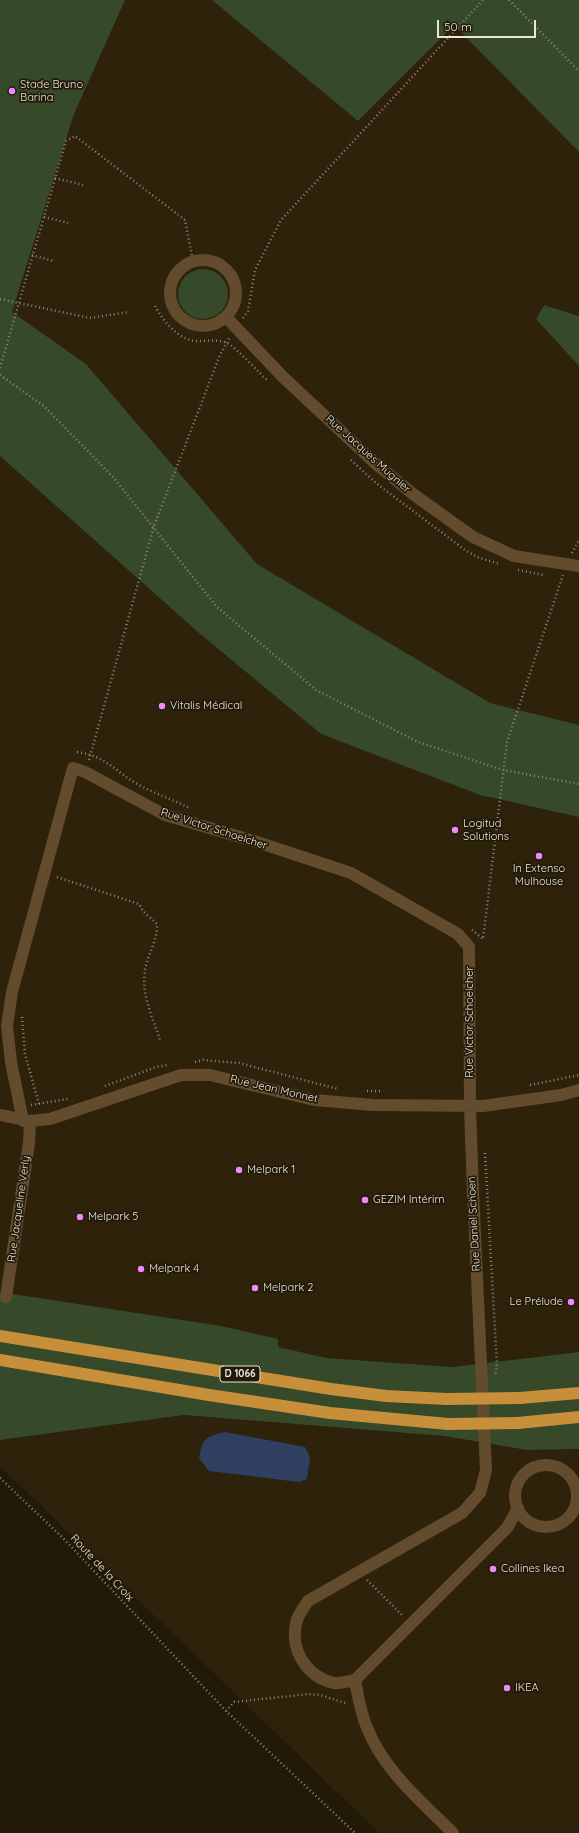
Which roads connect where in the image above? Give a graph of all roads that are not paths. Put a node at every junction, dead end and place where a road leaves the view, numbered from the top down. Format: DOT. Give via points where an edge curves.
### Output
graph roads {
  1 [pos="226,317"];
  2 [pos="579,566"];
  3 [pos="579,1090"];
  4 [pos="470,1107"];
  5 [pos="0,1115"];
  6 [pos="27,1121"];
  7 [pos="6,1296"];
  8 [pos="0,1336"];
  9 [pos="0,1360"];
  10 [pos="579,1393"];
  11 [pos="579,1417"];
  12 [pos="575,1475"];
  13 [pos="578,1492"];
  14 [pos="518,1508"];
  15 [pos="576,1514"];
  16 [pos="530,1522"];
  17 [pos="507,1528"];
  18 [pos="355,1680"];
  19 [pos="453,1833"];
  1 -- 1 [label="street" via="217,324 206,327 194,326 184,321 170,302 171,282 176,273 193,261 220,264 233,279 236,289 236,299"];
  1 -- 2 [label="street, Rue Jacques Mugnier" via="284,377 375,463 473,537 514,556"];
  3 -- 4 [label="street, Rue Jean Monnet" via="518,1102"];
  4 -- 6 [label="street, Rue Jean Monnet" via="373,1105 314,1100 210,1074 182,1075 50,1119"];
  4 -- 6 [label="street, Rue Victor Schoelcher" via="469,947 458,934 351,873 165,815 73,768 12,992 7,1026 11,1062"];
  4 -- 18 [label="street, Rue Daniel Schoen" via="486,1470 480,1493 462,1513 308,1601 299,1615 294,1630 296,1647 305,1666 317,1676 335,1683"];
  5 -- 6 [label="street, Rue Jean Monnet"];
  6 -- 7 [label="street, Rue Jacqueline Verly" via="29,1143"];
  8 -- 10 [label="highway, D 1066, bridge" via="386,1396 447,1400"];
  9 -- 11 [label="highway, D 1066, bridge" via="330,1413 448,1424"];
  12 -- 13 [label="street"];
  12 -- 14 [label="street" via="548,1465 534,1467 526,1472 516,1489"];
  13 -- 15 [label="street"];
  14 -- 16 [label="street"];
  14 -- 17 [label="street"];
  15 -- 16 [label="street" via="554,1526 539,1526"];
  16 -- 17 [label="street"];
  17 -- 18 [label="street"];
  18 -- 19 [label="street" via="366,1726 380,1752 397,1777"];
}
